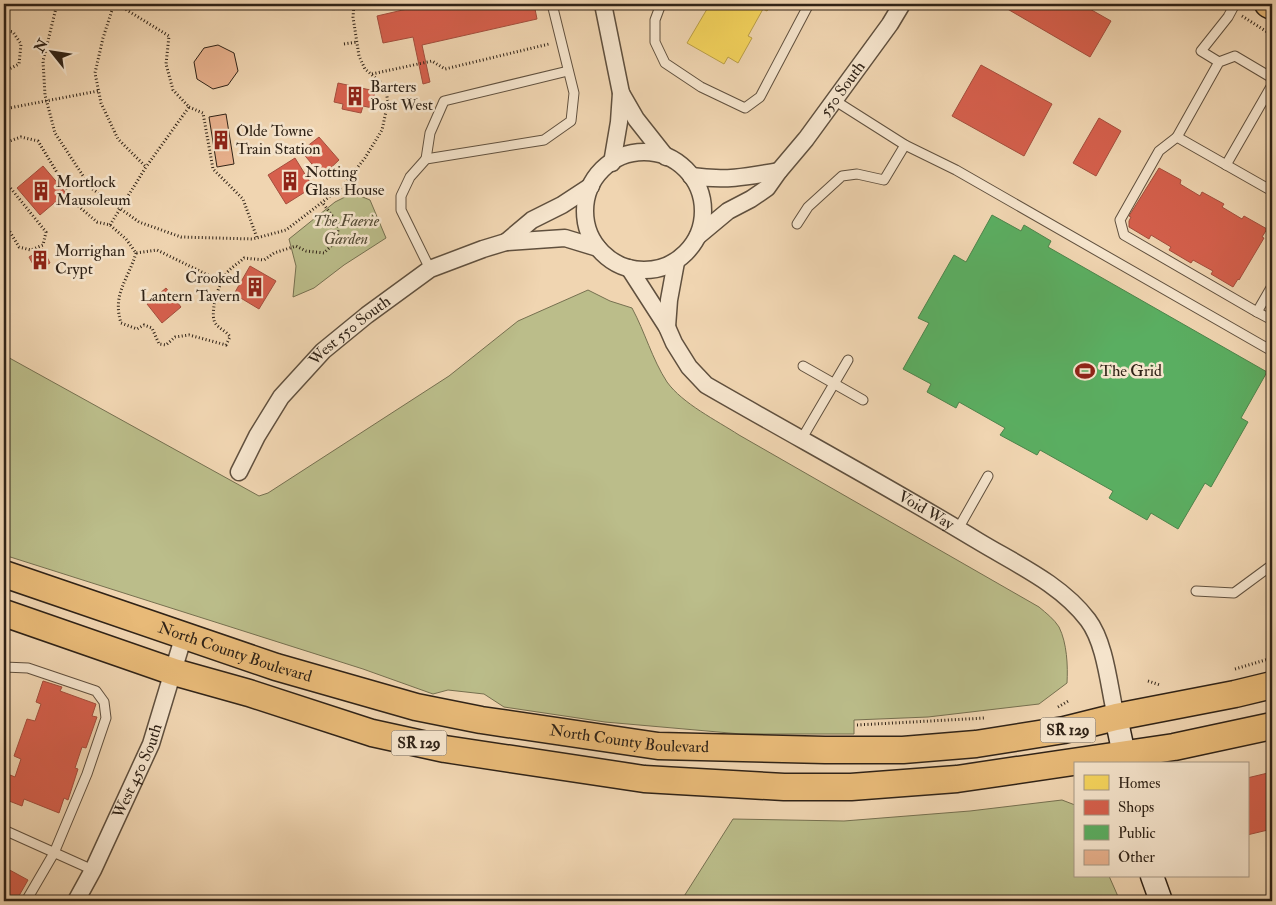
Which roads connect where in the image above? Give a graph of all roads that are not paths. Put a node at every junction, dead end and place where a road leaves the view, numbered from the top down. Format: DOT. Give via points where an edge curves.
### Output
graph roads {
  1 [pos="552,4"];
  2 [pos="603,4"];
  3 [pos="662,4"];
  4 [pos="809,4"];
  5 [pos="902,4"];
  6 [pos="1235,4"];
  7 [pos="1272,6"];
  8 [pos="1259,12"];
  9 [pos="1219,62"];
  10 [pos="568,71"];
  11 [pos="1272,78"];
  12 [pos="1272,85"];
  13 [pos="620,93"];
  14 [pos="834,100"];
  15 [pos="1177,137"];
  16 [pos="904,145"];
  17 [pos="666,157"];
  18 [pos="426,159"];
  19 [pos="612,163"];
  20 [pos="1226,165"];
  21 [pos="779,171"];
  22 [pos="691,176"];
  23 [pos="591,186"];
  24 [pos="1272,191"];
  25 [pos="797,224"];
  26 [pos="698,236"];
  27 [pos="506,242"];
  28 [pos="598,248"];
  29 [pos="676,262"];
  30 [pos="629,268"];
  31 [pos="430,269"];
  32 [pos="1272,286"];
  33 [pos="1257,312"];
  34 [pos="1272,320"];
  35 [pos="667,327"];
  36 [pos="1272,351"];
  37 [pos="848,360"];
  38 [pos="803,366"];
  39 [pos="834,383"];
  40 [pos="863,400"];
  41 [pos="801,440"];
  42 [pos="239,472"];
  43 [pos="988,476"];
  44 [pos="958,529"];
  45 [pos="1272,565"];
  46 [pos="4,574"];
  47 [pos="1196,591"];
  48 [pos="4,613"];
  49 [pos="184,636"];
  50 [pos="5,671"];
  51 [pos="174,672"];
  52 [pos="1272,685"];
  53 [pos="1272,726"];
  54 [pos="1122,744"];
  55 [pos="4,830"];
  56 [pos="54,853"];
  57 [pos="93,870"];
  58 [pos="1153,878"];
  59 [pos="26,901"];
  60 [pos="76,901"];
  61 [pos="1161,901"];
  1 -- 10 [label="lane"];
  2 -- 13 [label="street"];
  3 -- 4 [label="lane" via="656,20 655,42 665,63 701,87 745,108 760,97"];
  5 -- 14 [label="street, 550 South"];
  6 -- 9 [label="lane" via="1201,51"];
  7 -- 8 [label="main road"];
  9 -- 11 [label="lane" via="1235,56"];
  9 -- 15 [label="lane"];
  10 -- 18 [label="lane" via="444,102 430,133"];
  10 -- 18 [label="lane" via="574,94 571,121 544,140"];
  12 -- 20 [label="lane"];
  13 -- 17 [label="street"];
  13 -- 19 [label="street"];
  14 -- 16 [label="lane"];
  14 -- 21 [label="street, 550 South"];
  15 -- 20 [label="lane"];
  15 -- 33 [label="lane" via="1159,151 1120,220 1124,235"];
  16 -- 25 [label="lane" via="884,180 857,174 842,176 808,207"];
  16 -- 36 [label="lane" via="956,170"];
  17 -- 19 [label="street" via="638,152"];
  17 -- 22 [label="street" via="673,159"];
  18 -- 31 [label="lane" via="410,177 401,196 402,210"];
  19 -- 23 [label="street" via="602,170"];
  20 -- 24 [label="lane"];
  21 -- 22 [label="street" via="731,179"];
  21 -- 26 [label="street, 550 South" via="767,188 728,211"];
  22 -- 26 [label="street" via="698,185 703,202 703,220"];
  23 -- 27 [label="street" via="532,220"];
  23 -- 28 [label="street" via="586,206 587,226"];
  26 -- 29 [label="street"];
  27 -- 28 [label="street" via="565,238"];
  27 -- 31 [label="street, West 550 South"];
  28 -- 30 [label="street" via="607,257"];
  29 -- 30 [label="street" via="660,268"];
  29 -- 35 [label="street"];
  30 -- 35 [label="street, Void Way"];
  31 -- 42 [label="street, West 550 South" via="323,351 281,397"];
  32 -- 33 [label="lane"];
  33 -- 34 [label="lane"];
  35 -- 41 [label="street, Void Way" via="689,368 706,385"];
  37 -- 39 [label="lane"];
  38 -- 39 [label="lane"];
  39 -- 40 [label="lane"];
  39 -- 41 [label="lane"];
  41 -- 44 [label="street, Void Way"];
  43 -- 44 [label="lane"];
  44 -- 54 [label="street, Void Way" via="1059,590 1088,621 1104,656"];
  45 -- 47 [label="lane" via="1234,593"];
  46 -- 49 [label="main road, North County Boulevard / SR 129"];
  48 -- 51 [label="main road, North County Boulevard / SR 129"];
  49 -- 51 [label="street, West 450 South"];
  49 -- 54 [label="main road, North County Boulevard / SR 129" via="276,667 416,707 658,746 902,750 976,744 1064,730"];
  50 -- 56 [label="lane" via="28,668 96,691 104,702 106,718"];
  51 -- 54 [label="main road, North County Boulevard / SR 129" via="372,733 445,749 644,779 784,787 851,787 956,779"];
  51 -- 57 [label="street, West 450 South" via="151,744"];
  52 -- 54 [label="main road, North County Boulevard / SR 129" via="1235,694"];
  53 -- 54 [label="main road, North County Boulevard / SR 129" via="1174,747"];
  55 -- 56 [label="lane"];
  56 -- 57 [label="lane"];
  56 -- 59 [label="lane"];
  57 -- 60 [label="street, West 450 South"];
  58 -- 61 [label="street"];
}
